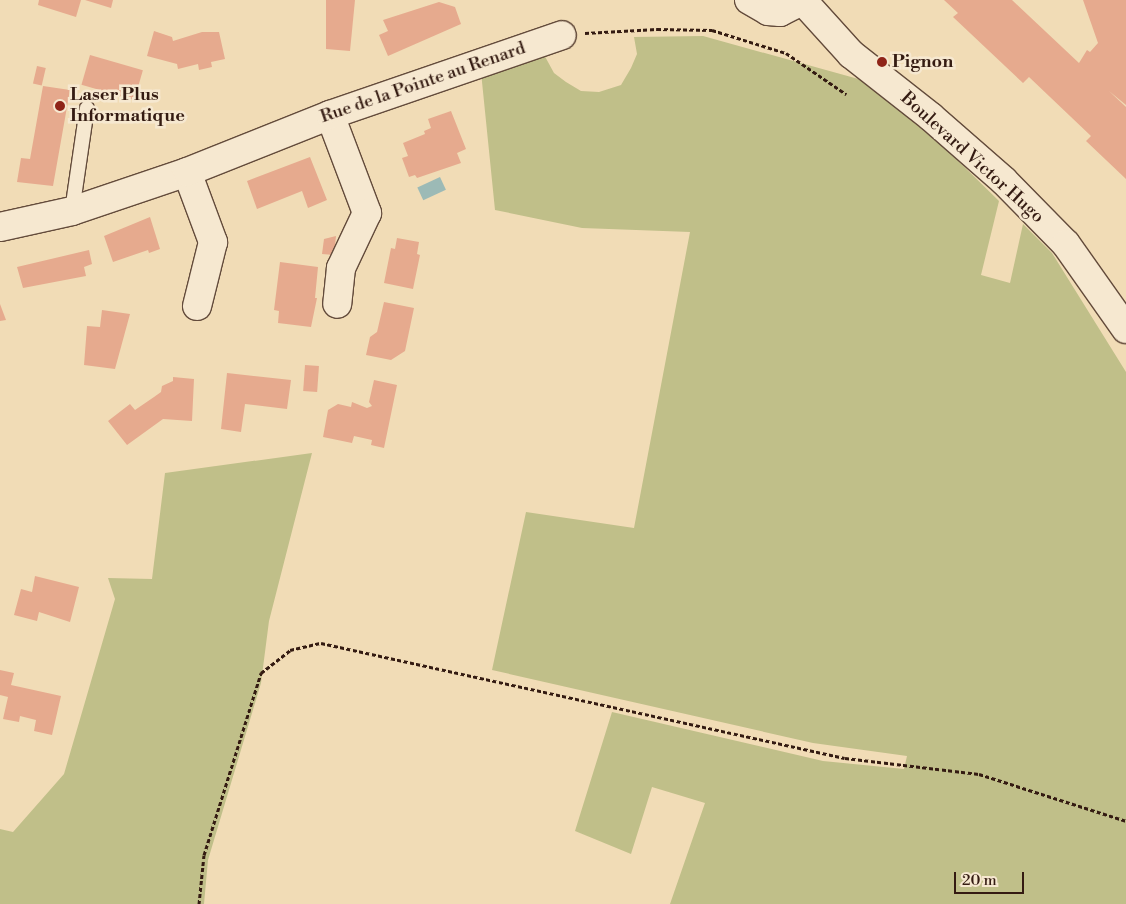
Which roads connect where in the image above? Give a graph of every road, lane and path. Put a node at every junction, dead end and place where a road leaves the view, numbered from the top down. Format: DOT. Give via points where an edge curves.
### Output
graph roads {
  1 [pos="749,0"];
  2 [pos="803,1"];
  3 [pos="562,34"];
  4 [pos="846,94"];
  5 [pos="87,108"];
  6 [pos="330,115"];
  7 [pos="187,172"];
  8 [pos="72,210"];
  9 [pos="0,227"];
  10 [pos="337,304"];
  11 [pos="197,306"];
  12 [pos="1126,329"];
  13 [pos="1126,821"];
  14 [pos="199,904"];
  1 -- 2 [label="street" via="768,11 780,12"];
  2 -- 12 [label="street, Boulevard Victor Hugo" via="850,54 938,123 1004,181 1066,244"];
  3 -- 4 [label="path" via="712,30 786,53"];
  3 -- 6 [label="street, Rue de la Pointe au Renard"];
  5 -- 8 [label="lane"];
  6 -- 7 [label="street, Rue de la Pointe au Renard"];
  6 -- 10 [label="street" via="368,213 341,268"];
  7 -- 8 [label="street, Rue de la Pointe au Renard"];
  7 -- 11 [label="street" via="213,242"];
  8 -- 9 [label="street, Rue de la Pointe au Renard"];
  13 -- 14 [label="path" via="979,774 845,758 321,643 290,650 260,673 204,855"];
}
